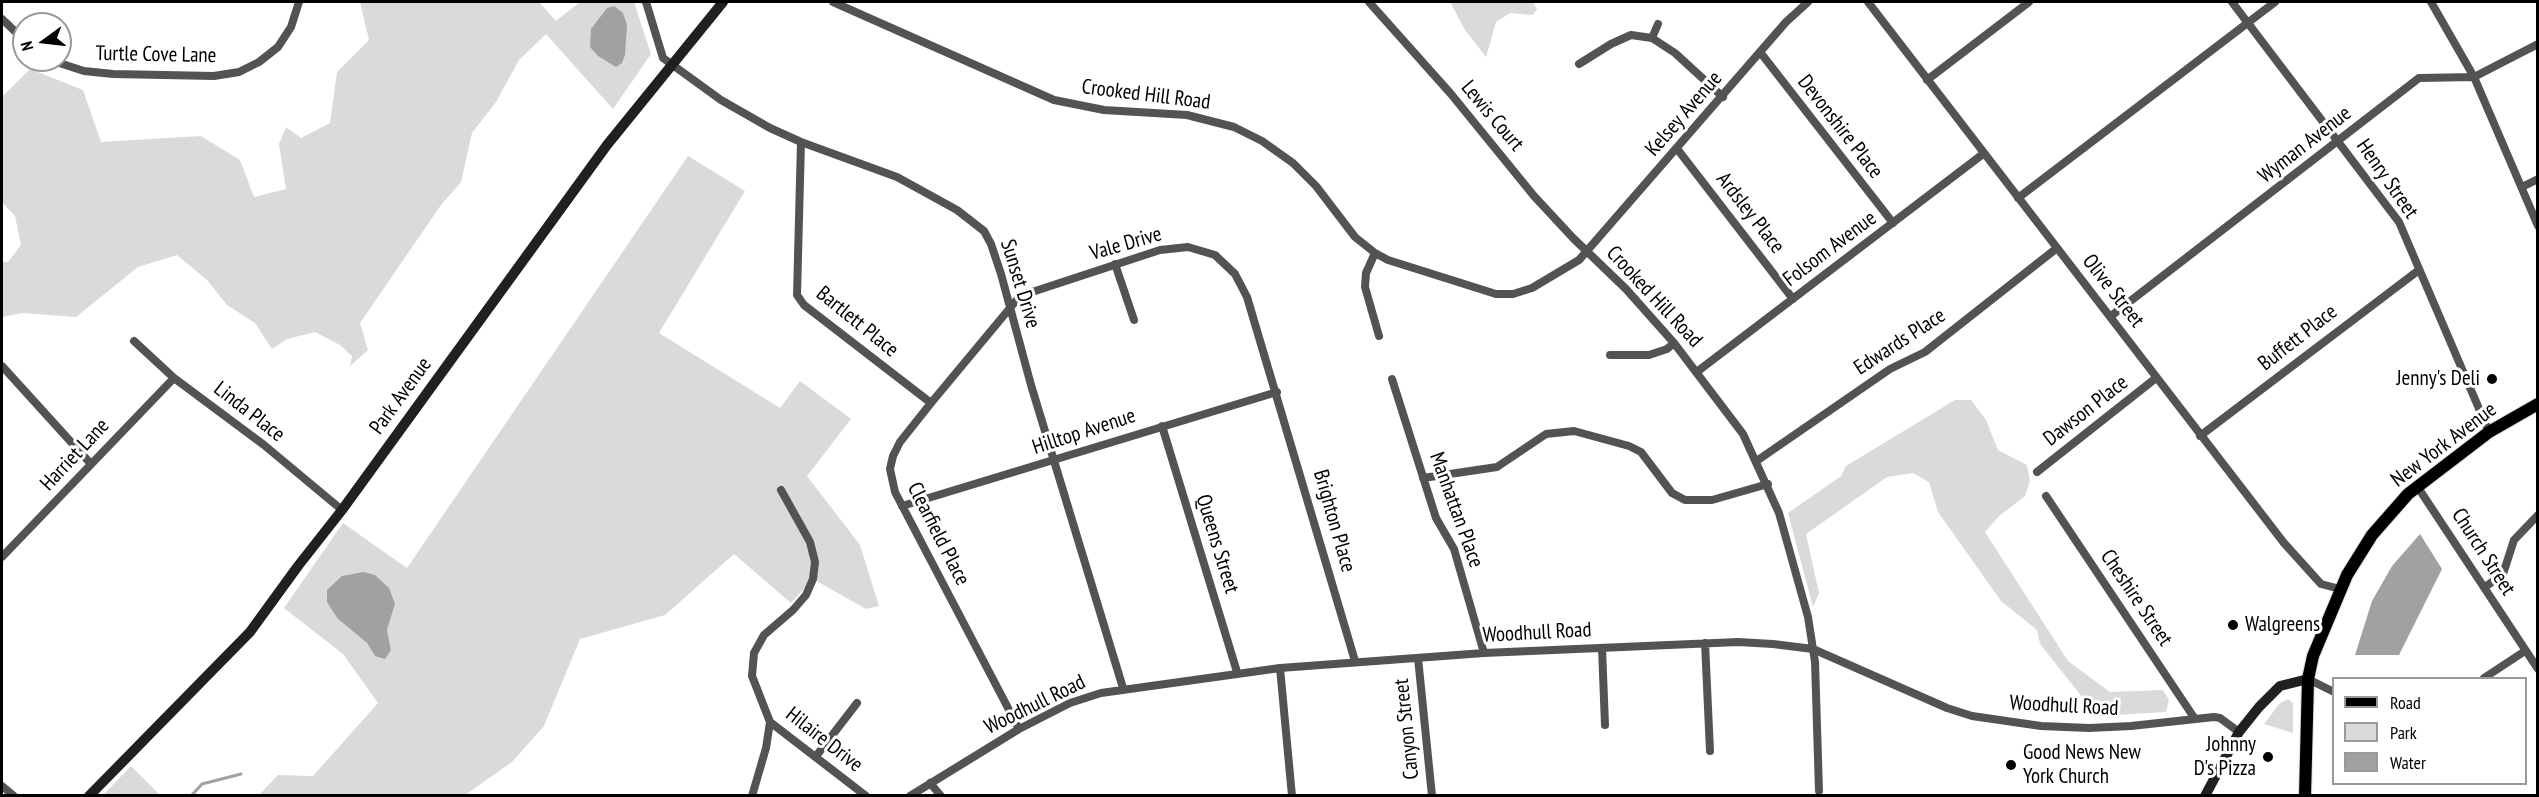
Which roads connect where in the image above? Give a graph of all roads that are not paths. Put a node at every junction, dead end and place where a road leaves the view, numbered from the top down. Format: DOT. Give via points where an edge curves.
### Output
graph roads {
  1 [pos="298,2"];
  2 [pos="646,2"];
  3 [pos="723,2"];
  4 [pos="832,2"];
  5 [pos="1369,2"];
  6 [pos="1808,2"];
  7 [pos="1868,2"];
  8 [pos="2029,2"];
  9 [pos="2232,2"];
  10 [pos="2275,2"];
  11 [pos="2432,2"];
  12 [pos="2248,22"];
  13 [pos="1658,24"];
  14 [pos="1652,38"];
  15 [pos="2538,44"];
  16 [pos="1760,52"];
  17 [pos="1579,64"];
  18 [pos="673,65"];
  19 [pos="72,67"];
  20 [pos="2474,77"];
  21 [pos="1927,80"];
  22 [pos="1723,97"];
  23 [pos="2339,141"];
  24 [pos="801,142"];
  25 [pos="1678,150"];
  26 [pos="1983,154"];
  27 [pos="2538,179"];
  28 [pos="2522,187"];
  29 [pos="2018,198"];
  30 [pos="1893,224"];
  31 [pos="2538,226"];
  32 [pos="2057,248"];
  33 [pos="1588,252"];
  34 [pos="1375,253"];
  35 [pos="1115,264"];
  36 [pos="2419,270"];
  37 [pos="1793,299"];
  38 [pos="1010,309"];
  39 [pos="2110,316"];
  40 [pos="1134,320"];
  41 [pos="1379,336"];
  42 [pos="134,341"];
  43 [pos="1674,343"];
  44 [pos="1611,355"];
  45 [pos="2,366"];
  46 [pos="1698,371"];
  47 [pos="174,378"];
  48 [pos="2157,378"];
  49 [pos="1392,379"];
  50 [pos="1277,392"];
  51 [pos="931,403"];
  52 [pos="2538,404"];
  53 [pos="1162,426"];
  54 [pos="2489,432"];
  55 [pos="2200,436"];
  56 [pos="1054,460"];
  57 [pos="1758,460"];
  58 [pos="91,464"];
  59 [pos="2037,472"];
  60 [pos="1423,478"];
  61 [pos="1768,484"];
  62 [pos="2417,486"];
  63 [pos="781,490"];
  64 [pos="2046,496"];
  65 [pos="902,506"];
  66 [pos="342,510"];
  67 [pos="2538,515"];
  68 [pos="2,557"];
  69 [pos="2485,587"];
  70 [pos="2340,589"];
  71 [pos="1705,644"];
  72 [pos="1602,648"];
  73 [pos="1813,649"];
  74 [pos="2525,651"];
  75 [pos="1484,653"];
  76 [pos="1418,658"];
  77 [pos="1355,661"];
  78 [pos="1280,668"];
  79 [pos="2538,669"];
  80 [pos="1237,672"];
  81 [pos="2486,677"];
  82 [pos="2308,679"];
  83 [pos="1123,687"];
  84 [pos="2332,691"];
  85 [pos="857,703"];
  86 [pos="2195,719"];
  87 [pos="770,722"];
  88 [pos="1605,725"];
  89 [pos="1018,729"];
  90 [pos="2239,732"];
  91 [pos="1710,751"];
  92 [pos="817,755"];
  93 [pos="930,783"];
  94 [pos="2,786"];
  95 [pos="1819,791"];
  96 [pos="14,795"];
  97 [pos="89,795"];
  98 [pos="752,795"];
  99 [pos="866,795"];
  100 [pos="910,795"];
  101 [pos="940,795"];
  102 [pos="1292,795"];
  103 [pos="1432,795"];
  104 [pos="2205,795"];
  105 [pos="2306,795"];
  1 -- 19 [label="street, Turtle Cove Lane" via="291,27 278,47 259,63 239,72 214,76 113,74"];
  2 -- 18 [label="street, Sunset Drive" via="658,47 663,58"];
  3 -- 18 [label="main road, Park Avenue"];
  4 -- 34 [label="street, Crooked Hill Road" via="1054,100 1104,110 1187,115 1234,127 1293,163 1355,237"];
  5 -- 33 [label="street, Lewis Court" via="1534,196"];
  6 -- 16 [label="street, Kelsey Avenue"];
  7 -- 21 [label="street, Olive Street"];
  8 -- 21 [label="street"];
  9 -- 12 [label="street, Henry Street"];
  10 -- 12 [label="street"];
  11 -- 20 [label="street"];
  12 -- 23 [label="street, Henry Street"];
  12 -- 29 [label="street"];
  13 -- 14 [label="street"];
  14 -- 17 [label="street" via="1631,35"];
  14 -- 22 [label="street" via="1675,53"];
  15 -- 20 [label="street, Wyman Avenue"];
  16 -- 22 [label="street, Kelsey Avenue"];
  16 -- 30 [label="street, Devonshire Place"];
  18 -- 24 [label="street, Sunset Drive" via="721,100"];
  18 -- 66 [label="main road, Park Avenue" via="607,145"];
  20 -- 23 [label="street, Wyman Avenue" via="2419,78"];
  20 -- 28 [label="street"];
  21 -- 26 [label="street, Olive Street"];
  22 -- 25 [label="street, Kelsey Avenue"];
  23 -- 36 [label="street, Henry Street" via="2399,222"];
  23 -- 39 [label="street, Wyman Avenue"];
  24 -- 38 [label="street, Sunset Drive" via="897,177 973,221 991,243"];
  24 -- 51 [label="street, Bartlett Place" via="797,295 804,305"];
  25 -- 33 [label="street, Kelsey Avenue"];
  25 -- 37 [label="street, Ardsley Place"];
  26 -- 29 [label="street, Olive Street"];
  26 -- 30 [label="street, Folsom Avenue"];
  27 -- 28 [label="street"];
  28 -- 31 [label="street"];
  29 -- 32 [label="street, Olive Street"];
  30 -- 37 [label="street, Folsom Avenue"];
  32 -- 39 [label="street, Olive Street"];
  32 -- 57 [label="street, Edwards Place" via="1925,352 1890,369"];
  33 -- 34 [label="street, Crooked Hill Road" via="1563,271 1513,294 1496,294"];
  33 -- 43 [label="street, Crooked Hill Road"];
  34 -- 41 [label="street" via="1365,287"];
  35 -- 38 [label="street, Vale Drive" via="1020,296"];
  35 -- 40 [label="street"];
  35 -- 50 [label="street, Vale Drive" via="1160,250 1188,247 1215,255 1235,274 1247,297"];
  36 -- 54 [label="street, Henry Street"];
  36 -- 55 [label="street, Buffett Place"];
  37 -- 46 [label="street, Folsom Avenue"];
  38 -- 51 [label="street, Clearfield Place"];
  38 -- 56 [label="street, Sunset Drive"];
  39 -- 48 [label="street, Olive Street"];
  42 -- 47 [label="street, Linda Place"];
  43 -- 44 [label="street" via="1649,355"];
  43 -- 46 [label="street, Crooked Hill Road"];
  45 -- 58 [label="street"];
  46 -- 57 [label="street, Crooked Hill Road"];
  47 -- 58 [label="street, Harriet Lane"];
  47 -- 66 [label="street, Linda Place"];
  48 -- 55 [label="street, Olive Street"];
  48 -- 59 [label="street, Dawson Place"];
  49 -- 60 [label="street, Manhattan Place"];
  50 -- 53 [label="street, Hilltop Avenue"];
  50 -- 77 [label="street, Brighton Place"];
  51 -- 65 [label="street, Clearfield Place" via="893,456 891,481"];
  52 -- 54 [label="main road, New York Avenue"];
  53 -- 56 [label="street, Hilltop Avenue"];
  53 -- 80 [label="street, Queens Street"];
  54 -- 62 [label="main road, New York Avenue"];
  55 -- 70 [label="street, Olive Street" via="2313,577 2321,584"];
  56 -- 65 [label="street, Hilltop Avenue"];
  56 -- 83 [label="street, Sunset Drive"];
  57 -- 61 [label="street, Crooked Hill Road"];
  58 -- 68 [label="street, Harriet Lane"];
  60 -- 61 [label="street" via="1497,467 1546,435 1574,431 1641,452 1672,494 1685,500 1712,500"];
  60 -- 75 [label="street, Manhattan Place" via="1436,518 1454,549"];
  61 -- 73 [label="street, Crooked Hill Road" via="1808,617"];
  62 -- 69 [label="street, Church Street"];
  62 -- 70 [label="main road, New York Avenue" via="2372,535"];
  63 -- 87 [label="street, Hilaire Drive" via="810,542 815,562 806,595 764,635 754,653 752,676"];
  64 -- 86 [label="street, Cheshire Street"];
  65 -- 89 [label="street, Clearfield Place"];
  66 -- 97 [label="main road, Park Avenue" via="250,632"];
  67 -- 69 [label="street" via="2514,540 2503,574"];
  69 -- 74 [label="street, Church Street"];
  70 -- 82 [label="main road, New York Avenue"];
  71 -- 72 [label="street, Woodhull Road"];
  71 -- 73 [label="street, Woodhull Road" via="1749,643"];
  71 -- 91 [label="street"];
  72 -- 75 [label="street, Woodhull Road"];
  72 -- 88 [label="street"];
  73 -- 86 [label="street, Woodhull Road" via="1972,716 2050,727 2131,726"];
  73 -- 95 [label="street, Crooked Hill Road"];
  74 -- 79 [label="street, Church Street"];
  74 -- 81 [label="street"];
  75 -- 76 [label="street, Woodhull Road"];
  76 -- 77 [label="street, Woodhull Road"];
  76 -- 103 [label="street, Canyon Street"];
  77 -- 78 [label="street, Woodhull Road"];
  78 -- 80 [label="street, Woodhull Road"];
  78 -- 102 [label="street"];
  80 -- 83 [label="street, Woodhull Road"];
  82 -- 84 [label="street"];
  82 -- 90 [label="main road" via="2280,686"];
  82 -- 105 [label="main road, New York Avenue"];
  83 -- 89 [label="street, Woodhull Road" via="1070,703"];
  85 -- 92 [label="street"];
  86 -- 90 [label="street, Woodhull Road" via="2220,718"];
  87 -- 92 [label="street, Hilaire Drive"];
  87 -- 98 [label="street"];
  89 -- 93 [label="street, Woodhull Road"];
  90 -- 104 [label="main road"];
  92 -- 99 [label="street, Hilaire Drive"];
  93 -- 100 [label="street, Woodhull Road"];
  93 -- 101 [label="street"];
  94 -- 96 [label="street"];
}
